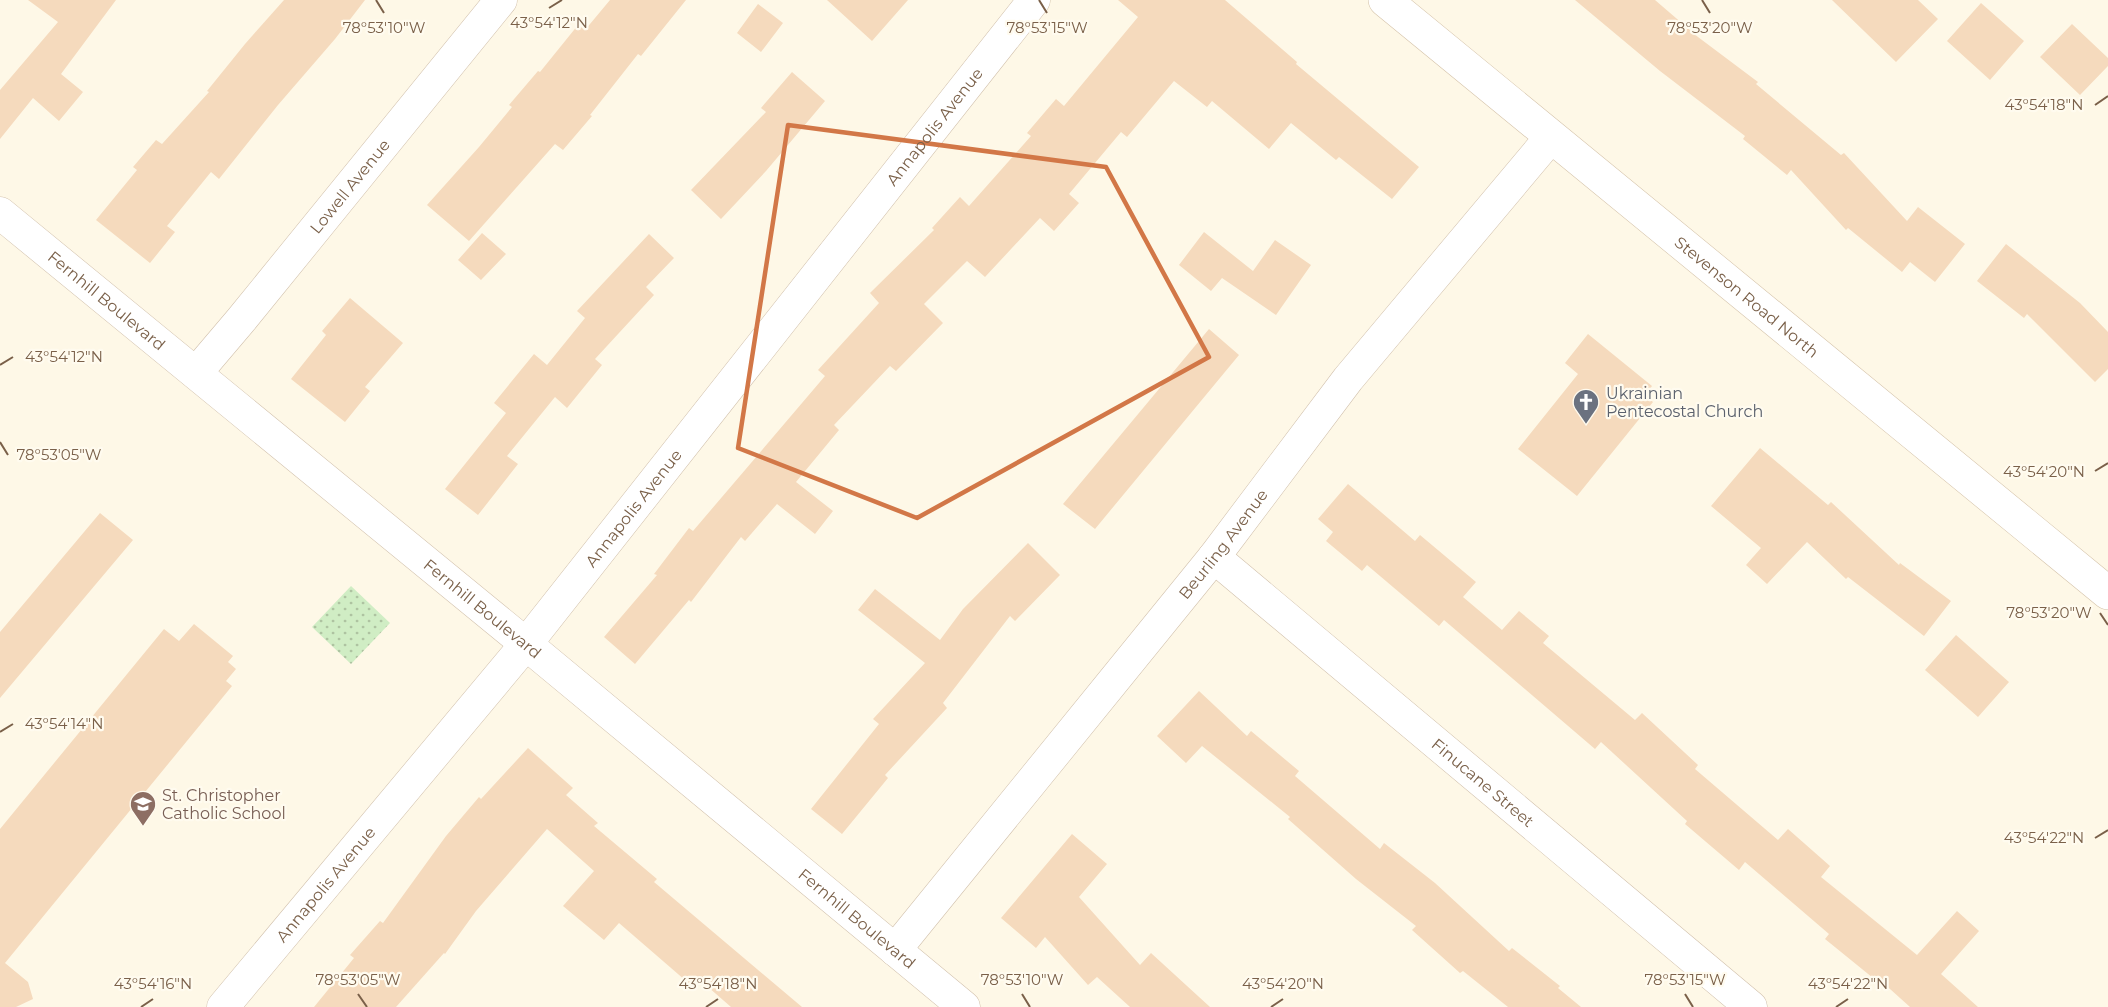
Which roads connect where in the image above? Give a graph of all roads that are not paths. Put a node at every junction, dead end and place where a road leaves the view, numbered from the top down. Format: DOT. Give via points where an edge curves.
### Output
graph roads {
  1 [pos="501,0"];
  2 [pos="1034,0"];
  3 [pos="1385,0"];
  4 [pos="1551,137"];
  5 [pos="0,213"];
  6 [pos="196,373"];
  7 [pos="1214,557"];
  8 [pos="2108,592"];
  9 [pos="526,644"];
  10 [pos="895,950"];
  11 [pos="223,1007"];
  12 [pos="964,1007"];
  13 [pos="1751,1007"];
  1 -- 6 [label="street, Lowell Avenue"];
  2 -- 9 [label="street, Annapolis Avenue"];
  3 -- 4 [label="main road, Stevenson Road North"];
  4 -- 7 [label="street, Beurling Avenue" via="1348,379"];
  4 -- 8 [label="main road, Stevenson Road North"];
  5 -- 6 [label="street, Fernhill Boulevard"];
  6 -- 9 [label="street, Fernhill Boulevard"];
  7 -- 10 [label="street, Beurling Avenue"];
  7 -- 13 [label="street, Finucane Street"];
  9 -- 10 [label="street, Fernhill Boulevard"];
  9 -- 11 [label="street, Annapolis Avenue"];
  10 -- 12 [label="street, Fernhill Boulevard"];
}
